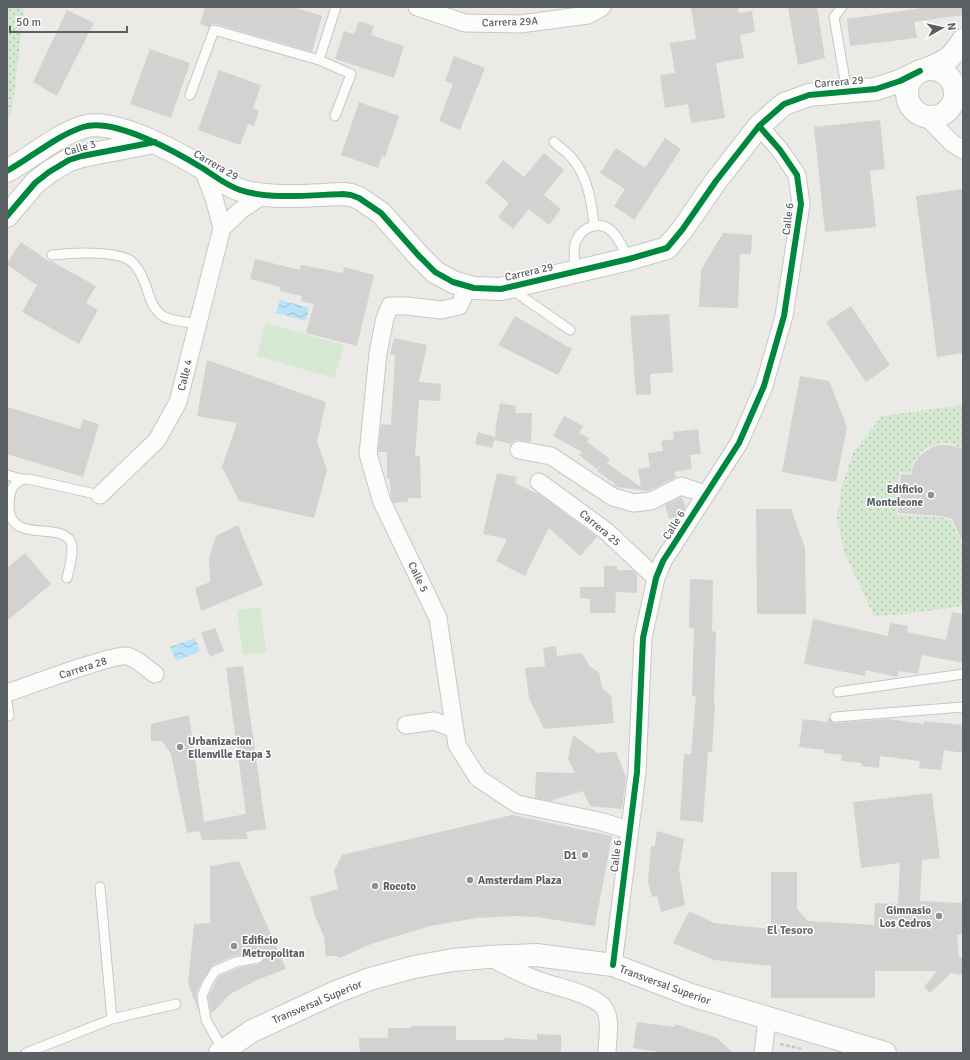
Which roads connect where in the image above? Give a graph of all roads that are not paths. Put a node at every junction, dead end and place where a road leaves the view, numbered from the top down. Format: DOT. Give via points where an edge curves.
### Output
graph roads {
  1 [pos="336,7"];
  2 [pos="417,7"];
  3 [pos="602,7"];
  4 [pos="842,7"];
  5 [pos="963,40"];
  6 [pos="319,60"];
  7 [pos="923,70"];
  8 [pos="876,89"];
  9 [pos="847,92"];
  10 [pos="190,95"];
  11 [pos="335,116"];
  12 [pos="946,121"];
  13 [pos="100,125"];
  14 [pos="758,126"];
  15 [pos="155,142"];
  16 [pos="554,142"];
  17 [pos="99,153"];
  18 [pos="203,169"];
  19 [pos="7,170"];
  20 [pos="263,195"];
  21 [pos="7,216"];
  22 [pos="594,225"];
  23 [pos="222,228"];
  24 [pos="52,255"];
  25 [pos="419,256"];
  26 [pos="629,259"];
  27 [pos="575,272"];
  28 [pos="466,286"];
  29 [pos="509,287"];
  30 [pos="198,324"];
  31 [pos="570,330"];
  32 [pos="519,450"];
  33 [pos="7,475"];
  34 [pos="22,479"];
  35 [pos="539,482"];
  36 [pos="705,494"];
  37 [pos="100,495"];
  38 [pos="67,578"];
  39 [pos="656,578"];
  40 [pos="155,674"];
  41 [pos="963,674"];
  42 [pos="838,692"];
  43 [pos="7,693"];
  44 [pos="7,702"];
  45 [pos="963,707"];
  46 [pos="9,716"];
  47 [pos="834,717"];
  48 [pos="406,725"];
  49 [pos="455,730"];
  50 [pos="629,830"];
  51 [pos="100,887"];
  52 [pos="488,957"];
  53 [pos="258,958"];
  54 [pos="558,958"];
  55 [pos="613,965"];
  56 [pos="556,987"];
  57 [pos="176,1004"];
  58 [pos="112,1019"];
  59 [pos="765,1037"];
  60 [pos="222,1052"];
  61 [pos="26,1053"];
  62 [pos="606,1053"];
  63 [pos="885,1053"];
  1 -- 6 [label="lane"];
  2 -- 3 [label="street, Carrera 29A" via="465,23 520,24 588,15"];
  4 -- 9 [label="lane" via="834,17"];
  5 -- 7 [label="street, Carrera 29" via="945,62"];
  6 -- 10 [label="lane" via="214,30"];
  6 -- 11 [label="lane" via="350,74"];
  7 -- 8 [label="street, Carrera 29"];
  7 -- 12 [label="street" via="935,69 942,72 952,83 954,91"];
  7 -- 12 [label="street" via="913,76 909,83 908,98"];
  8 -- 9 [label="street, Carrera 29"];
  8 -- 12 [label="street, Carrera 29" via="893,94"];
  9 -- 14 [label="street, Carrera 29" via="809,95 784,104"];
  13 -- 15 [label="street, Carrera 29"];
  13 -- 17 [label="street" via="105,130 107,142"];
  13 -- 19 [label="street, Carrera 29" via="84,127 46,145 27,160"];
  14 -- 26 [label="street, Carrera 29" via="667,248"];
  14 -- 36 [label="street, Calle 6" via="780,150 797,176 801,204 784,316 764,386 739,443"];
  15 -- 17 [label="street, Calle 3"];
  15 -- 18 [label="street, Carrera 29"];
  16 -- 22 [label="lane" via="571,156 583,174 593,210"];
  17 -- 21 [label="street, Calle 3" via="69,160 49,172 34,183"];
  18 -- 20 [label="street, Carrera 29" via="221,182"];
  18 -- 23 [label="street, Calle 4"];
  20 -- 23 [label="street" via="241,210"];
  20 -- 25 [label="street, Carrera 29" via="351,195 365,201 381,213"];
  22 -- 26 [label="lane" via="606,226 616,236"];
  22 -- 27 [label="lane" via="583,230 575,243"];
  23 -- 30 [label="street, Calle 4"];
  24 -- 30 [label="lane" via="76,252 111,255 130,260 140,272 153,306 160,315"];
  25 -- 28 [label="street, Carrera 29" via="435,272"];
  25 -- 29 [label="street, Carrera 29" via="455,278"];
  26 -- 27 [label="street, Carrera 29"];
  27 -- 29 [label="street, Carrera 29"];
  28 -- 29 [label="street, Carrera 29" via="500,289"];
  28 -- 49 [label="street, Calle 5" via="459,306 440,310 390,306 378,353 368,454 382,502 438,618"];
  29 -- 31 [label="lane"];
  30 -- 37 [label="street, Calle 4" via="178,402 157,440"];
  32 -- 36 [label="street" via="551,456 613,497 634,503 651,501 681,486"];
  33 -- 34 [label="lane"];
  34 -- 37 [label="lane"];
  34 -- 38 [label="lane" via="13,487 9,500 10,515 13,521 24,528 63,535 70,540 72,547"];
  35 -- 39 [label="street, Carrera 25" via="606,531"];
  36 -- 39 [label="street, Calle 6" via="663,561"];
  39 -- 50 [label="street, Calle 6" via="643,638 637,772"];
  40 -- 43 [label="street, Carrera 28" via="126,655"];
  41 -- 42 [label="lane"];
  44 -- 46 [label="lane"];
  45 -- 47 [label="lane"];
  48 -- 49 [label="street" via="434,721"];
  49 -- 50 [label="street, Calle 5" via="457,745 478,778 517,804"];
  50 -- 55 [label="street, Calle 6"];
  51 -- 58 [label="lane"];
  52 -- 54 [label="street, Transversal Superior" via="536,955"];
  52 -- 56 [label="street"];
  52 -- 60 [label="street, Transversal Superior" via="414,967 336,992 252,1031"];
  53 -- 60 [label="lane" via="236,962 215,971 202,996 206,1020"];
  54 -- 55 [label="street, Transversal Superior"];
  54 -- 56 [label="street" via="550,967 549,974"];
  55 -- 59 [label="street, Transversal Superior" via="691,995"];
  56 -- 62 [label="street" via="586,996 604,1008 608,1018"];
  57 -- 58 [label="lane"];
  58 -- 61 [label="lane"];
  59 -- 63 [label="street, Transversal Superior"];
}
